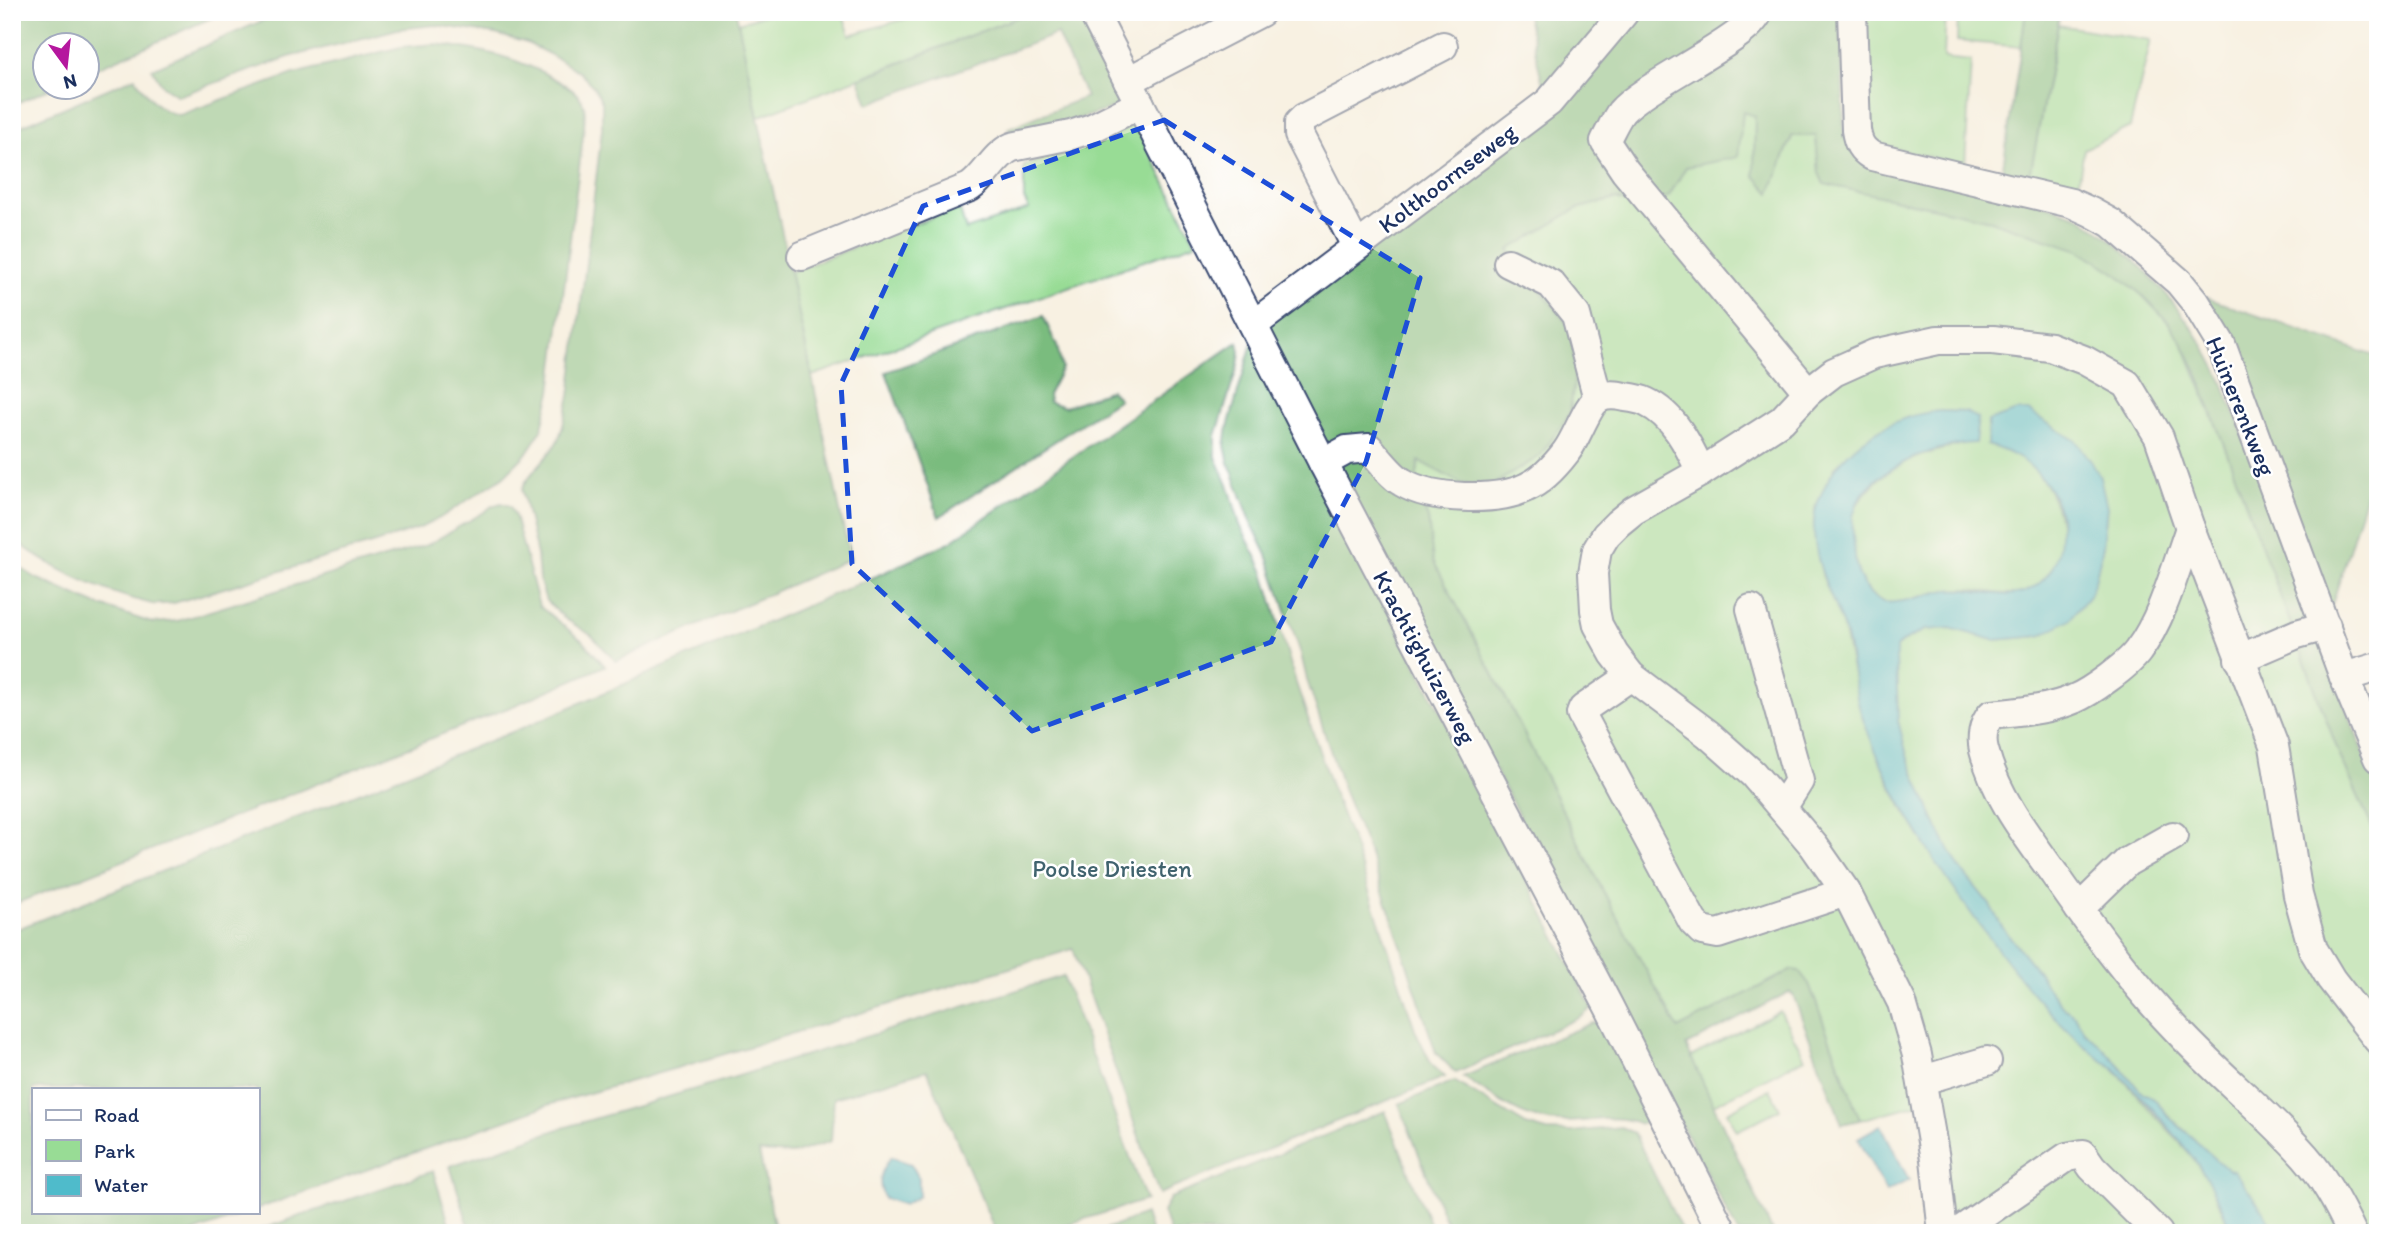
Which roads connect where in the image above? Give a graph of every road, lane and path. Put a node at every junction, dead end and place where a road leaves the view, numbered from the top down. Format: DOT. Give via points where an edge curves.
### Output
graph roads {
  1 [pos="1093,12"];
  2 [pos="1261,12"];
  3 [pos="1758,12"];
  4 [pos="1852,12"];
  5 [pos="1623,14"];
  6 [pos="1443,46"];
  7 [pos="1134,92"];
  8 [pos="1356,246"];
  9 [pos="802,256"];
  10 [pos="1508,263"];
  11 [pos="1253,325"];
  12 [pos="1808,392"];
  13 [pos="1598,399"];
  14 [pos="1324,463"];
  15 [pos="1701,472"];
  16 [pos="2190,528"];
  17 [pos="1751,609"];
  18 [pos="2326,626"];
  19 [pos="2239,659"];
  20 [pos="2378,667"];
  21 [pos="1631,676"];
  22 [pos="2344,677"];
  23 [pos="2378,758"];
  24 [pos="1782,808"];
  25 [pos="2174,836"];
  26 [pos="1846,892"];
  27 [pos="2079,909"];
  28 [pos="2378,1040"];
  29 [pos="1987,1061"];
  30 [pos="1923,1080"];
  31 [pos="1723,1233"];
  32 [pos="1943,1233"];
  33 [pos="1957,1233"];
  34 [pos="2158,1233"];
  35 [pos="2352,1233"];
  1 -- 7 [label="street, Krachtighuizerweg"];
  2 -- 7 [label="street"];
  3 -- 12 [label="street" via="1752,23 1731,38 1648,89 1621,113 1605,141"];
  4 -- 18 [label="street, Huinerenkweg" via="1856,130 1863,151 2081,207 2110,223 2179,282 2196,303 2221,344"];
  5 -- 8 [label="street, Kolthoornseweg" via="1549,102"];
  6 -- 8 [label="street" via="1299,123 1299,135"];
  7 -- 9 [label="street" via="1092,128 1012,147 970,187"];
  7 -- 11 [label="street, Krachtighuizerweg"];
  8 -- 11 [label="street, Kolthoornseweg"];
  10 -- 13 [label="street" via="1551,284 1576,315"];
  11 -- 14 [label="street, Krachtighuizerweg"];
  12 -- 15 [label="street" via="1782,421"];
  12 -- 16 [label="street" via="1835,372 1874,354 1938,340 2050,347 2127,384 2159,437"];
  13 -- 14 [label="street" via="1568,450 1546,474 1511,492 1485,497 1422,489 1402,482 1369,448 1347,450"];
  13 -- 15 [label="street" via="1616,395 1646,401 1687,442"];
  14 -- 31 [label="street, Krachtighuizerweg"];
  15 -- 21 [label="street" via="1634,510 1606,535 1597,550 1593,573 1598,625"];
  16 -- 19 [label="street"];
  16 -- 27 [label="street" via="2156,619 2137,653 2074,699 1991,715 1984,724 1984,748 2006,803"];
  17 -- 24 [label="street" via="1799,781"];
  18 -- 19 [label="street"];
  18 -- 22 [label="street, Huinerenkweg"];
  19 -- 28 [label="street" via="2274,746 2298,895 2313,949"];
  20 -- 22 [label="street"];
  21 -- 24 [label="street" via="1708,734 1753,774"];
  21 -- 26 [label="street" via="1581,714 1693,922 1702,931 1718,934"];
  22 -- 23 [label="street, Huinerenkweg"];
  24 -- 26 [label="street"];
  25 -- 27 [label="street" via="2127,862"];
  26 -- 30 [label="street" via="1902,1003"];
  27 -- 35 [label="street" via="2178,1031 2306,1157 2337,1201"];
  29 -- 30 [label="street"];
  30 -- 32 [label="street"];
  33 -- 34 [label="street" via="2067,1157 2083,1154"];
}
